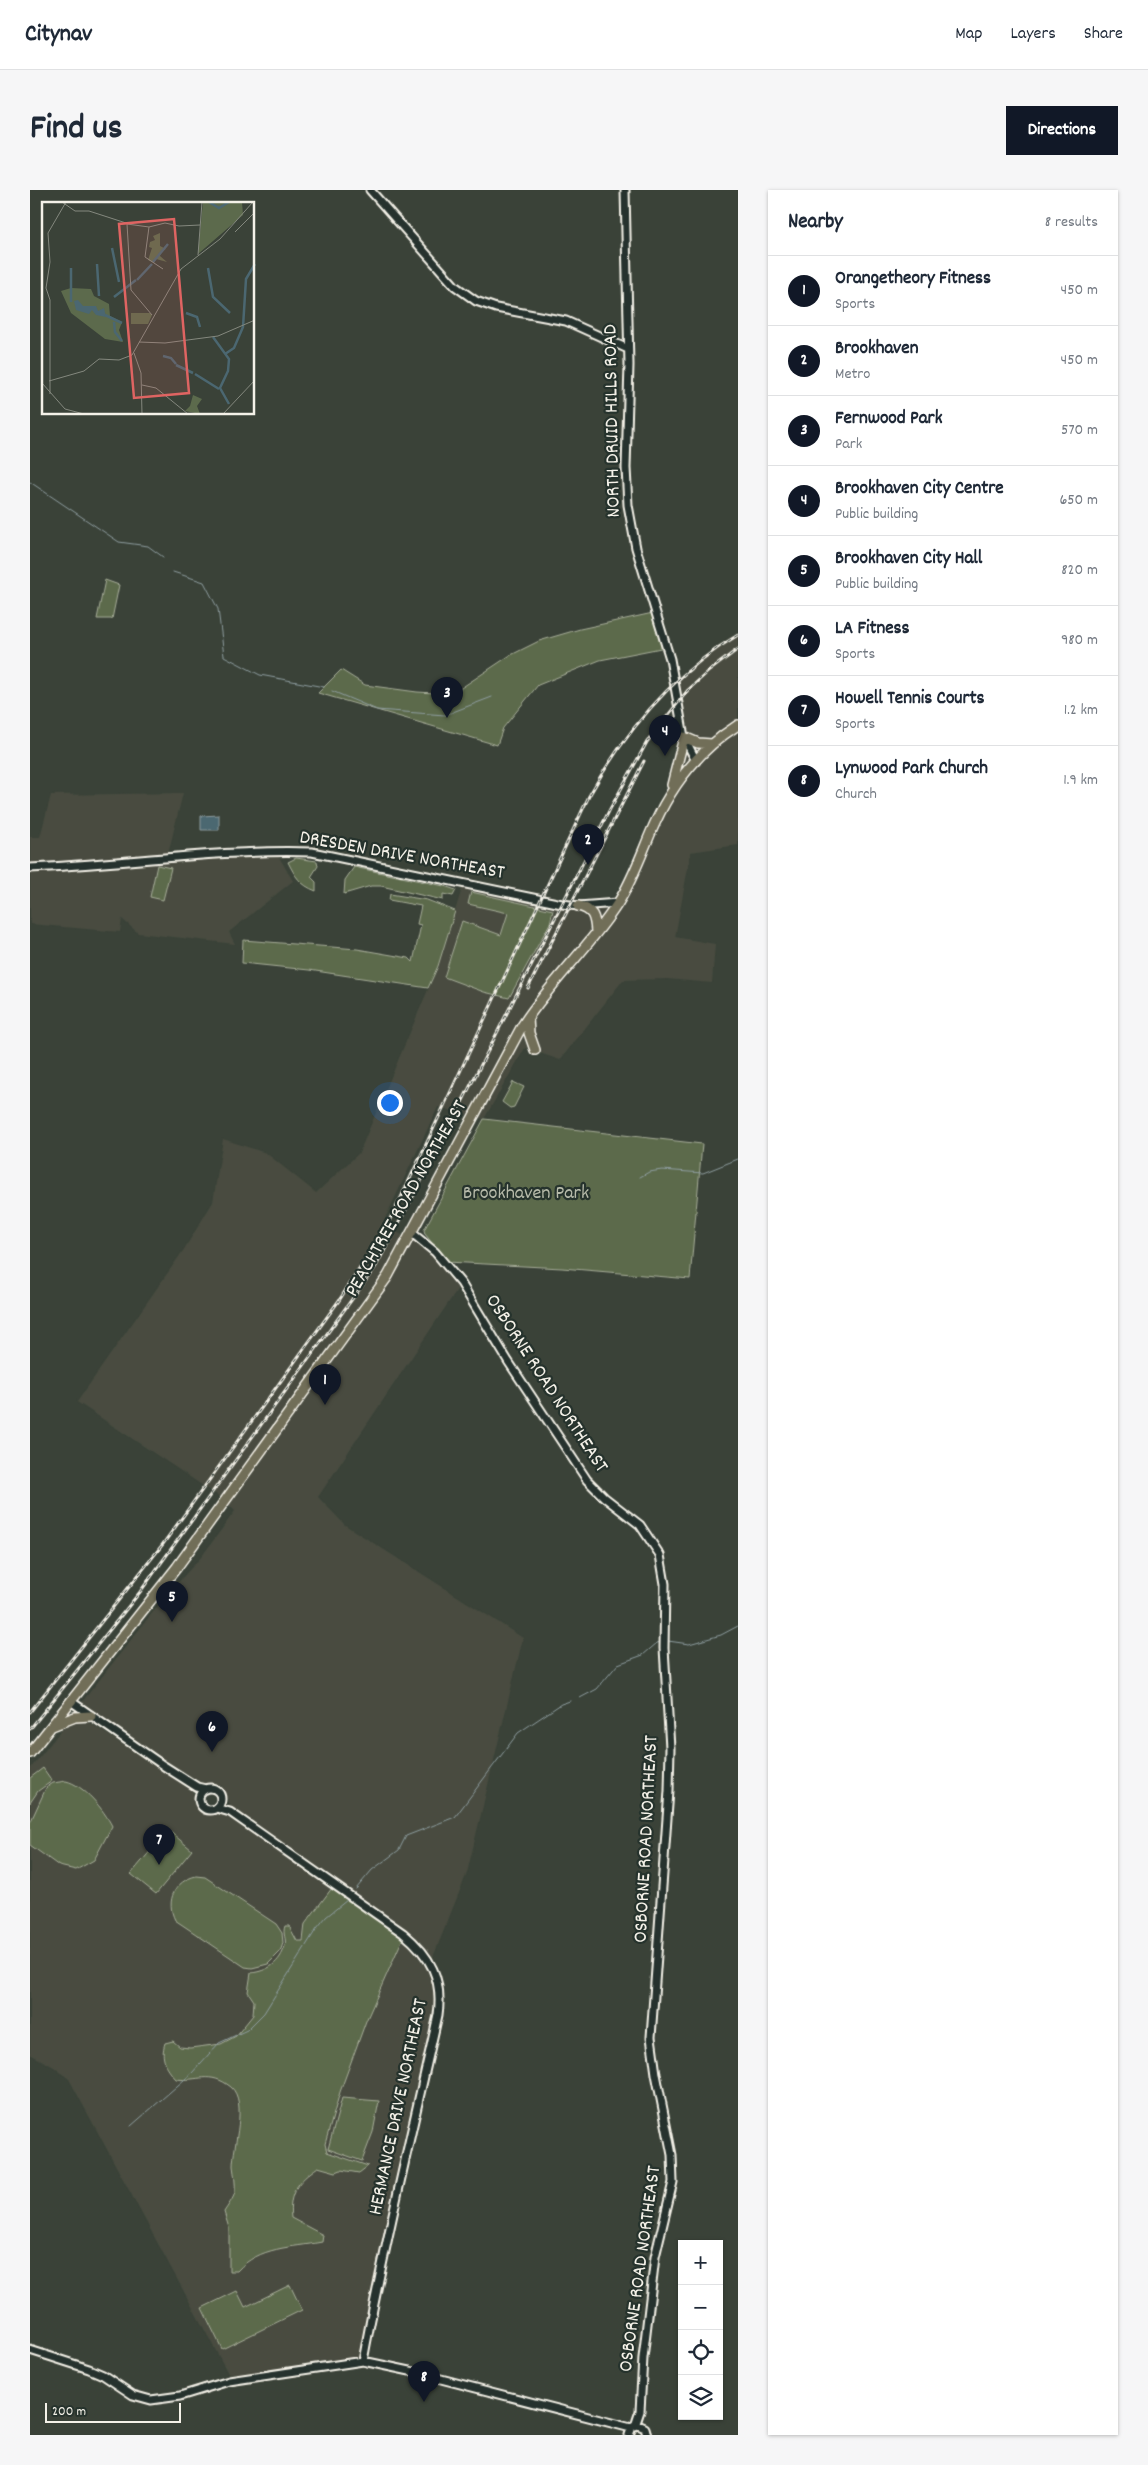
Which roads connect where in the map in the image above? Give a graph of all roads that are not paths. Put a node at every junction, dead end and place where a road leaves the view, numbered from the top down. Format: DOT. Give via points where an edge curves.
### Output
graph roads {
  1 [pos="370,190"];
  2 [pos="625,190"];
  3 [pos="628,349"];
  4 [pos="738,726"];
  5 [pos="684,737"];
  6 [pos="712,744"];
  7 [pos="696,761"];
  8 [pos="669,794"];
  9 [pos="30,868"];
  10 [pos="618,903"];
  11 [pos="578,906"];
  12 [pos="596,932"];
  13 [pos="528,1017"];
  14 [pos="535,1050"];
  15 [pos="412,1233"];
  16 [pos="72,1702"];
  17 [pos="91,1716"];
  18 [pos="52,1726"];
  19 [pos="30,1753"];
  20 [pos="164,1766"];
  21 [pos="206,1789"];
  22 [pos="199,1797"];
  23 [pos="219,1805"];
  24 [pos="30,2350"];
  25 [pos="363,2361"];
  26 [pos="640,2411"];
  27 [pos="631,2431"];
  28 [pos="647,2433"];
  1 -- 3 [label="street" via="455,286 476,300 496,308 566,321"];
  2 -- 3 [label="street, NORTH DRUID HILLS ROAD"];
  3 -- 5 [label="street, NORTH DRUID HILLS ROAD" via="626,468 631,527 670,659"];
  4 -- 6 [label="highway, PEACHTREE ROAD NORTHEAST"];
  5 -- 6 [label="highway" via="698,744"];
  5 -- 7 [label="street, NORTH DRUID HILLS ROAD"];
  5 -- 8 [label="highway"];
  6 -- 7 [label="highway, PEACHTREE ROAD NORTHEAST"];
  7 -- 8 [label="highway, PEACHTREE ROAD NORTHEAST"];
  8 -- 10 [label="highway, PEACHTREE ROAD NORTHEAST"];
  9 -- 11 [label="street, DRESDEN DRIVE NORTHEAST" via="223,854 312,852"];
  10 -- 11 [label="street, DRESDEN DRIVE NORTHEAST"];
  10 -- 12 [label="highway, PEACHTREE ROAD NORTHEAST"];
  11 -- 12 [label="highway" via="593,914"];
  12 -- 13 [label="highway, PEACHTREE ROAD NORTHEAST"];
  13 -- 14 [label="highway" via="529,1034"];
  13 -- 15 [label="highway, PEACHTREE ROAD NORTHEAST"];
  15 -- 16 [label="highway, PEACHTREE ROAD NORTHEAST" via="388,1276 274,1436"];
  15 -- 26 [label="street, OSBORNE ROAD NORTHEAST" via="439,1256 461,1283 587,1480 640,1525 654,1544 664,1570 669,1791 651,2037 672,2155 673,2182 654,2257"];
  16 -- 17 [label="street, HERMANCE DRIVE NORTHEAST"];
  16 -- 18 [label="highway, PEACHTREE ROAD NORTHEAST"];
  17 -- 18 [label="highway" via="75,1717"];
  17 -- 20 [label="street, HERMANCE DRIVE NORTHEAST"];
  18 -- 19 [label="highway, PEACHTREE ROAD NORTHEAST"];
  20 -- 21 [label="street, HERMANCE DRIVE NORTHEAST" via="197,1787"];
  20 -- 22 [label="street, HERMANCE DRIVE NORTHEAST" via="195,1790"];
  21 -- 22 [label="street"];
  21 -- 23 [label="street, HERMANCE DRIVE NORTHEAST" via="216,1790 221,1795"];
  22 -- 23 [label="street, HERMANCE DRIVE NORTHEAST" via="206,1809"];
  23 -- 25 [label="street, HERMANCE DRIVE NORTHEAST" via="414,1943 432,1967 438,1982 441,1995 438,2015 385,2246"];
  24 -- 25 [label="street" via="89,2369 133,2395 151,2400 180,2396 229,2381"];
  25 -- 27 [label="street" via="467,2385"];
  26 -- 27 [label="street, OSBORNE ROAD NORTHEAST"];
  26 -- 28 [label="street, OSBORNE ROAD NORTHEAST"];
  27 -- 28 [label="street"];
}
